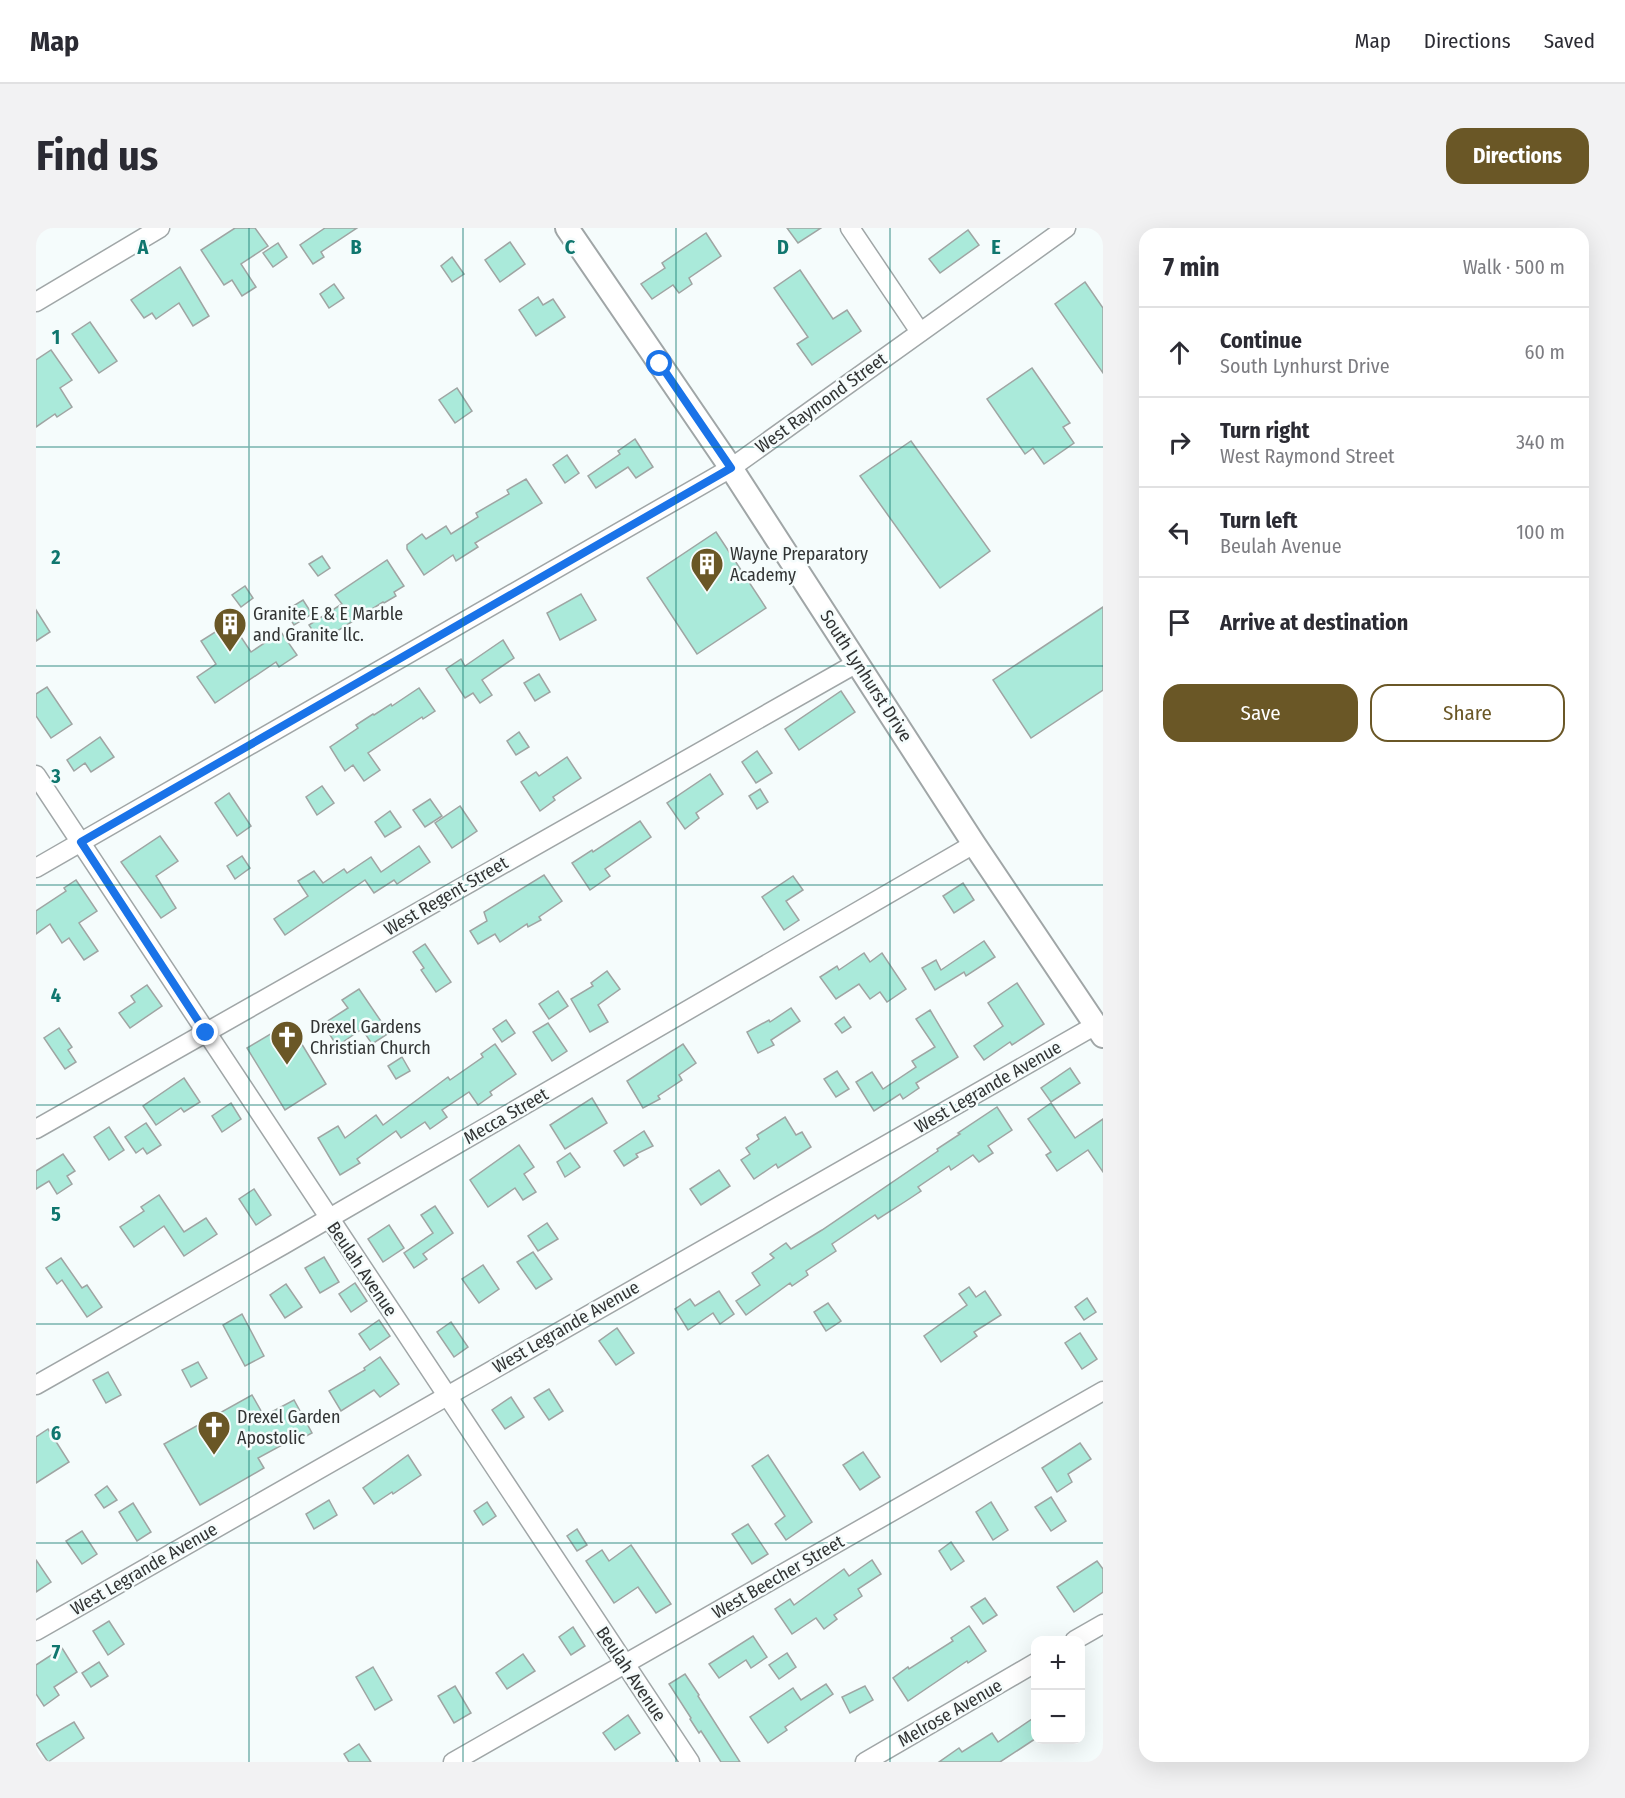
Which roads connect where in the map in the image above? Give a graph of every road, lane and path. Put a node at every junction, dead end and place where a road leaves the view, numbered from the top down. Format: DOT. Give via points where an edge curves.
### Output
graph roads {
  1 [pos="160,228"];
  2 [pos="567,228"];
  3 [pos="850,228"];
  4 [pos="1066,228"];
  5 [pos="36,302"];
  6 [pos="920,332"];
  7 [pos="731,468"];
  8 [pos="857,663"];
  9 [pos="36,775"];
  10 [pos="81,842"];
  11 [pos="974,843"];
  12 [pos="36,868"];
  13 [pos="1100,1030"];
  14 [pos="206,1033"];
  15 [pos="36,1129"];
  16 [pos="329,1218"];
  17 [pos="36,1385"];
  18 [pos="1103,1391"];
  19 [pos="446,1395"];
  20 [pos="1103,1624"];
  21 [pos="36,1631"];
  22 [pos="1083,1636"];
  23 [pos="625,1664"];
  24 [pos="1031,1665"];
  25 [pos="453,1762"];
  26 [pos="690,1762"];
  27 [pos="865,1762"];
  1 -- 5 [label="street"];
  2 -- 7 [label="main road, South Lynhurst Drive"];
  3 -- 6 [label="street"];
  4 -- 6 [label="street, West Raymond Street"];
  6 -- 7 [label="street, West Raymond Street"];
  7 -- 8 [label="main road, South Lynhurst Drive"];
  7 -- 10 [label="street, West Raymond Street"];
  8 -- 11 [label="main road, South Lynhurst Drive"];
  8 -- 14 [label="street, West Regent Street"];
  9 -- 10 [label="street, Beulah Avenue"];
  10 -- 12 [label="street, West Raymond Street"];
  10 -- 14 [label="street, Beulah Avenue"];
  11 -- 13 [label="main road, South Lynhurst Drive"];
  11 -- 16 [label="street, Mecca Street"];
  13 -- 19 [label="street, West Legrande Avenue"];
  14 -- 15 [label="street, West Regent Street"];
  14 -- 16 [label="street, Beulah Avenue"];
  16 -- 17 [label="street, Mecca Street"];
  16 -- 19 [label="street, Beulah Avenue"];
  18 -- 23 [label="street, West Beecher Street"];
  19 -- 21 [label="street, West Legrande Avenue"];
  19 -- 23 [label="street, Beulah Avenue"];
  20 -- 22 [label="street"];
  23 -- 25 [label="street, West Beecher Street"];
  23 -- 26 [label="street, Beulah Avenue"];
  24 -- 27 [label="street, Melrose Avenue"];
}
